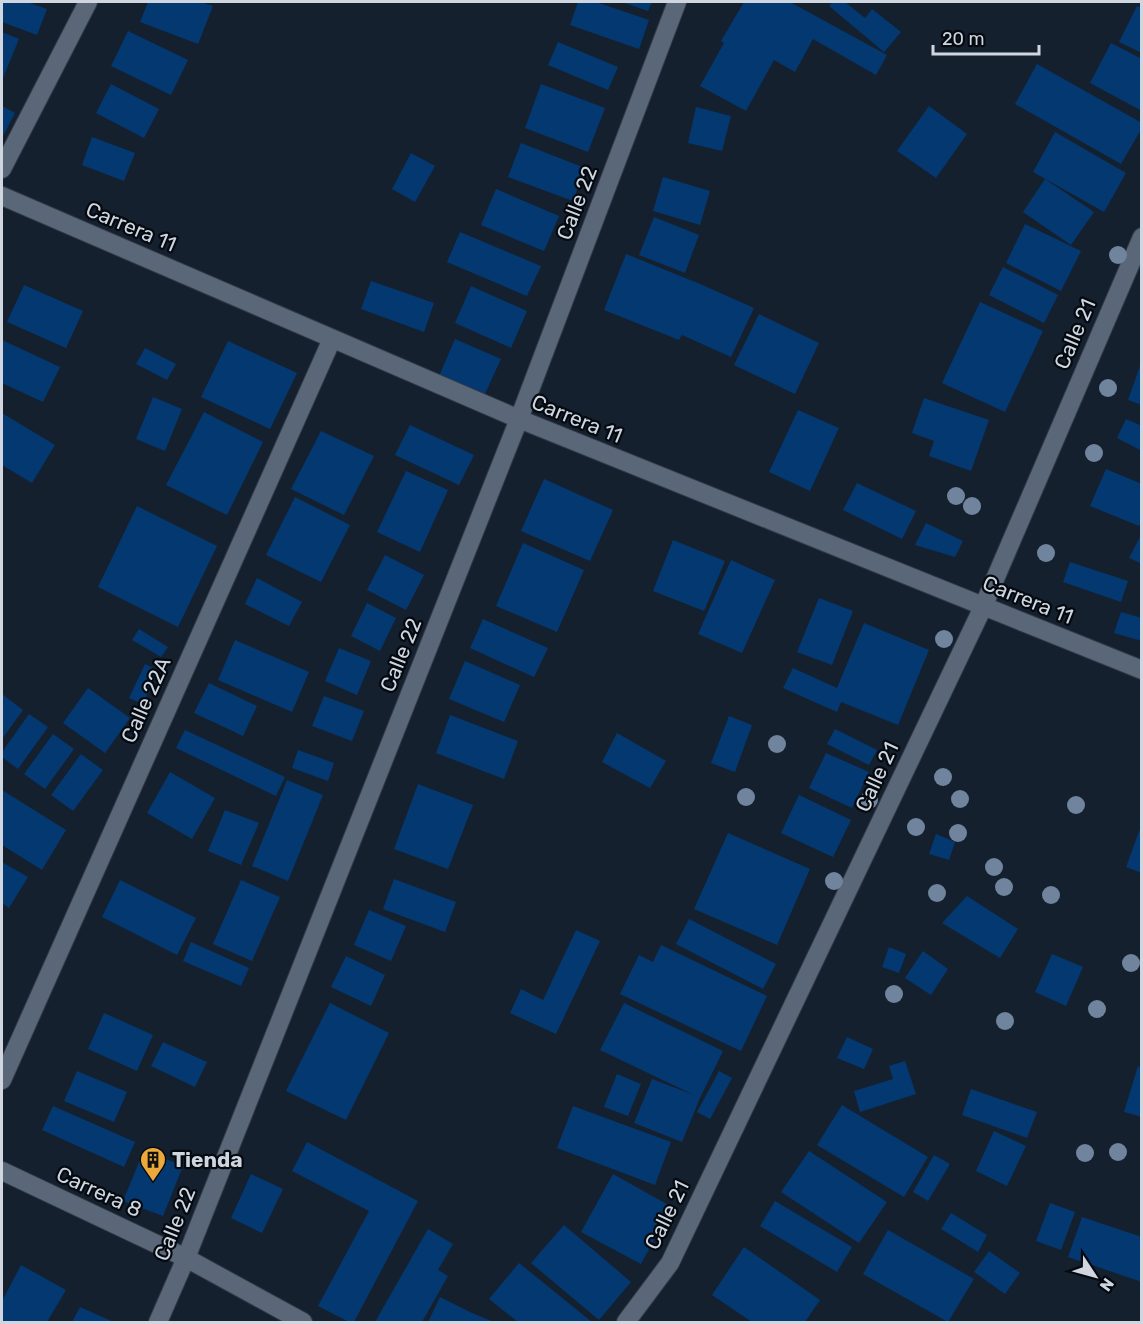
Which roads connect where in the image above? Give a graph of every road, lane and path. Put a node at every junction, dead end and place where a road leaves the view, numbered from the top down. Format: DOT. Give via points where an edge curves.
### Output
graph roads {
  1 [pos="88,2"];
  2 [pos="677,2"];
  3 [pos="2,169"];
  4 [pos="2,196"];
  5 [pos="1142,237"];
  6 [pos="332,339"];
  7 [pos="519,419"];
  8 [pos="983,607"];
  9 [pos="1142,670"];
  10 [pos="2,1080"];
  11 [pos="2,1171"];
  12 [pos="186,1258"];
  13 [pos="158,1323"];
  14 [pos="303,1323"];
  15 [pos="626,1323"];
  1 -- 3 [label="street"];
  2 -- 7 [label="street, Calle 22"];
  4 -- 6 [label="street, Carrera 11"];
  5 -- 8 [label="street, Calle 21"];
  6 -- 7 [label="street, Carrera 11"];
  6 -- 10 [label="street, Calle 22A"];
  7 -- 8 [label="street, Carrera 11"];
  7 -- 12 [label="street, Calle 22"];
  8 -- 9 [label="street, Carrera 11"];
  8 -- 15 [label="street, Calle 21" via="670,1263"];
  11 -- 12 [label="street, Carrera 8"];
  12 -- 13 [label="street, Calle 22"];
  12 -- 14 [label="street, Carrera 8"];
}
